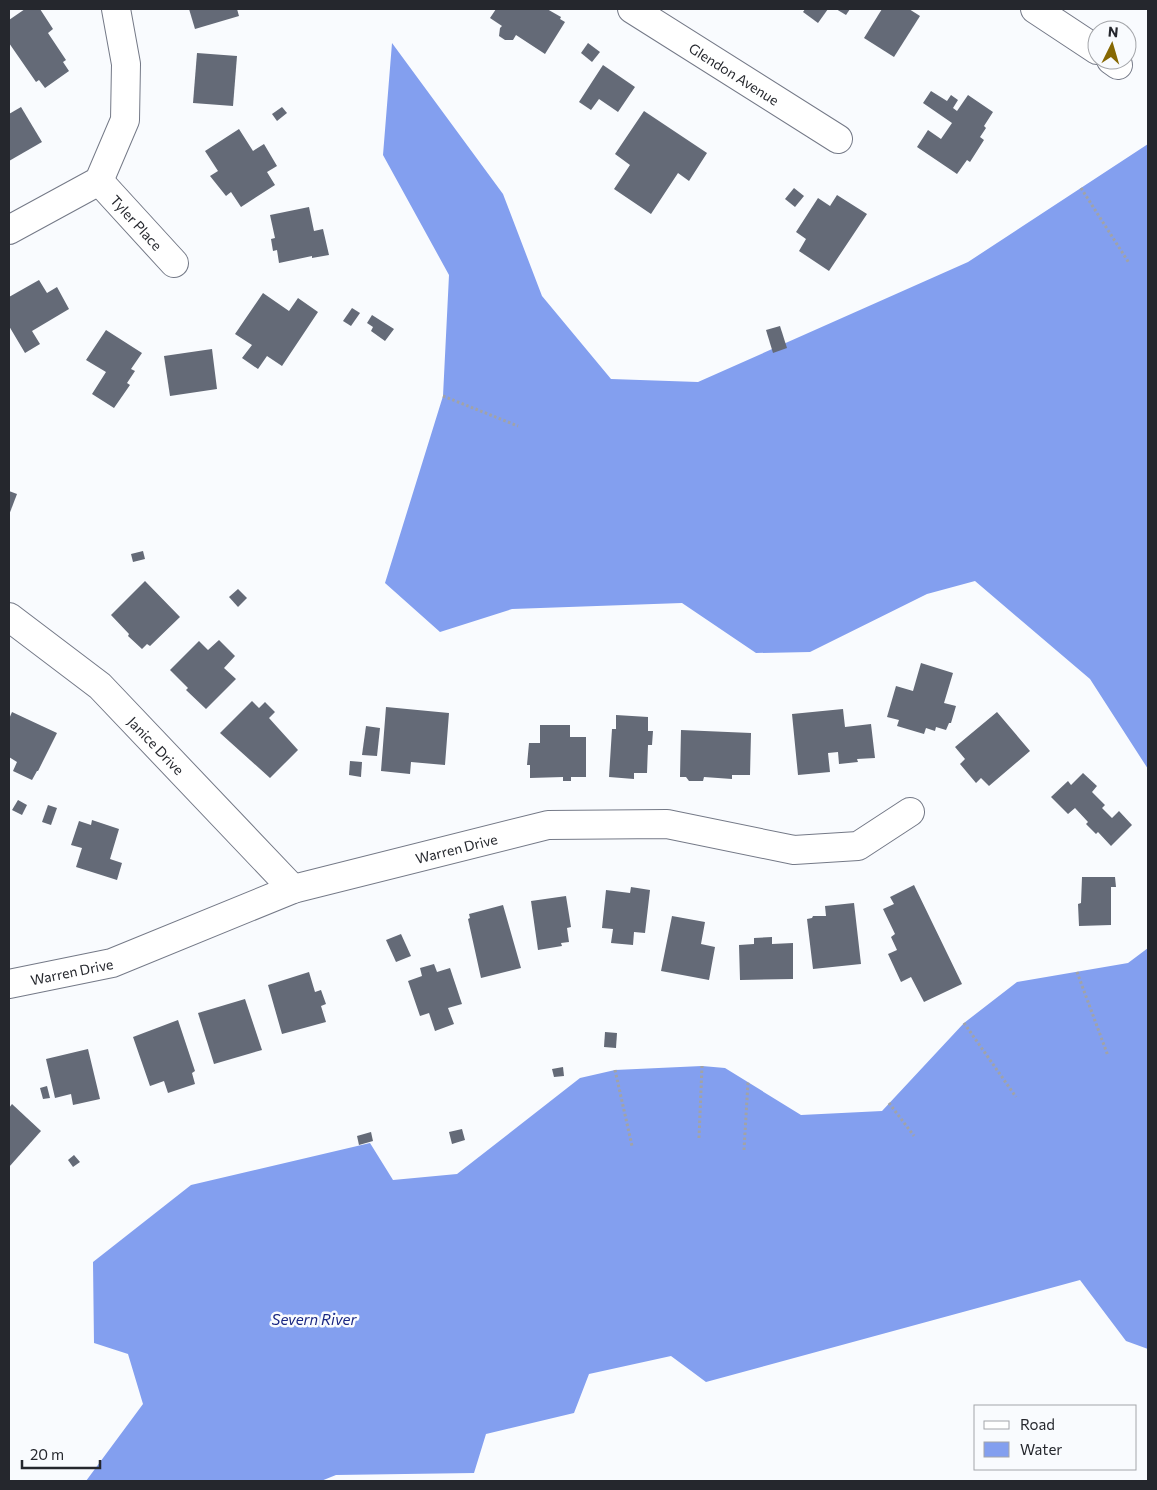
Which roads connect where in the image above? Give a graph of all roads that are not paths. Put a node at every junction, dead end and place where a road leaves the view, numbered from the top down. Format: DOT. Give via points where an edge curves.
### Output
graph roads {
  1 [pos="116,9"];
  2 [pos="632,9"];
  3 [pos="1035,9"];
  4 [pos="1087,43"];
  5 [pos="838,139"];
  6 [pos="99,181"];
  7 [pos="9,230"];
  8 [pos="174,263"];
  9 [pos="9,617"];
  10 [pos="910,812"];
  11 [pos="293,888"];
  12 [pos="9,984"];
  1 -- 6 [label="street" via="126,64 126,120"];
  2 -- 5 [label="street, Glendon Avenue"];
  3 -- 4 [label="street"];
  6 -- 7 [label="street"];
  6 -- 8 [label="street, Tyler Place"];
  9 -- 11 [label="street, Janice Drive" via="100,686"];
  10 -- 11 [label="street, Warren Drive" via="858,846 794,850 667,824 548,825"];
  11 -- 12 [label="street, Warren Drive" via="112,963"];
}
